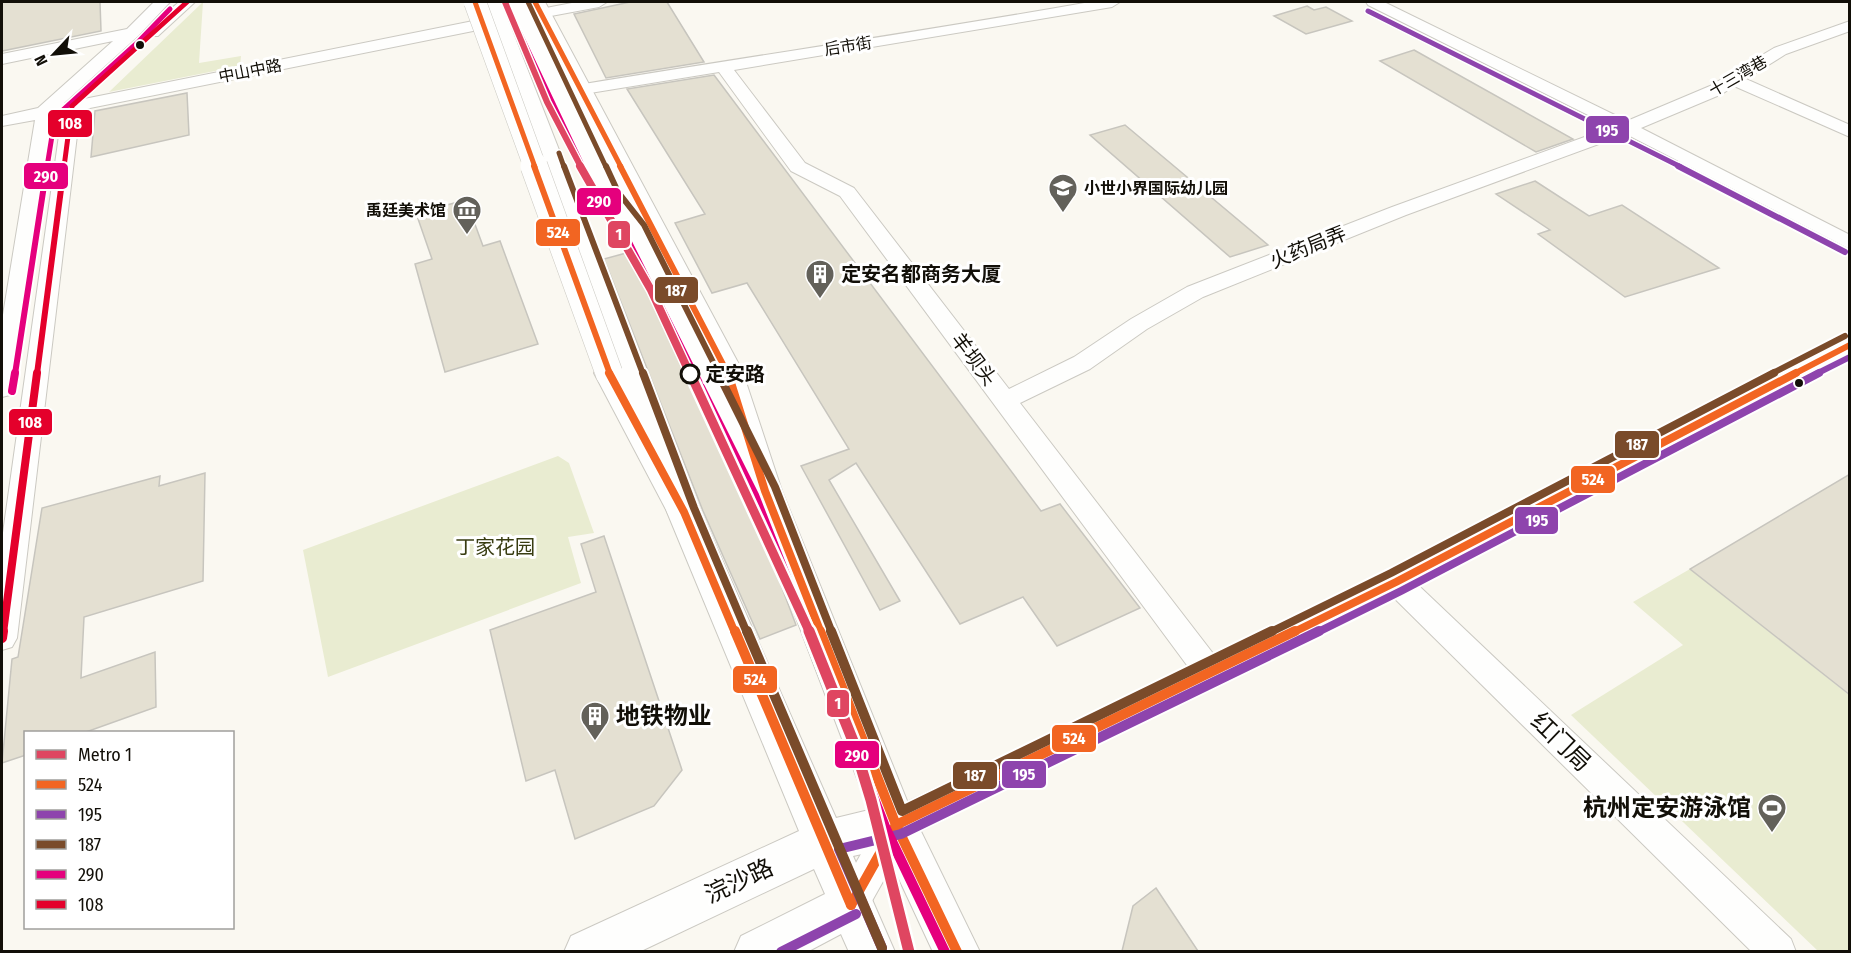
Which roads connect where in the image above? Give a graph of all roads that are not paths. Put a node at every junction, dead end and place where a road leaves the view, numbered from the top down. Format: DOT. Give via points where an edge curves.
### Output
graph roads {
  1 [pos="162,2"];
  2 [pos="187,2"];
  3 [pos="475,2"];
  4 [pos="599,2"];
  5 [pos="1112,2"];
  6 [pos="1373,2"];
  7 [pos="532,6"];
  8 [pos="494,11"];
  9 [pos="1850,26"];
  10 [pos="132,33"];
  11 [pos="2,59"];
  12 [pos="722,65"];
  13 [pos="1733,80"];
  14 [pos="584,89"];
  15 [pos="72,106"];
  16 [pos="45,112"];
  17 [pos="2,121"];
  18 [pos="1627,128"];
  19 [pos="1850,132"];
  20 [pos="1850,243"];
  21 [pos="1850,345"];
  22 [pos="2,389"];
  23 [pos="1005,401"];
  24 [pos="765,491"];
  25 [pos="684,512"];
  26 [pos="1396,582"];
  27 [pos="2,638"];
  28 [pos="1210,672"];
  29 [pos="896,825"];
  30 [pos="824,842"];
  31 [pos="851,905"];
  32 [pos="587,951"];
  33 [pos="757,951"];
  34 [pos="872,951"];
  35 [pos="957,951"];
  36 [pos="1778,951"];
  1 -- 10 [label="street"];
  2 -- 15 [label="street"];
  3 -- 25 [label="main road, bridge" via="609,373"];
  4 -- 7 [label="street"];
  5 -- 12 [label="street, 后市街" via="995,24"];
  6 -- 18 [label="street"];
  7 -- 24 [label="main road" via="609,198 635,230"];
  7 -- 24 [label="main road" via="727,370"];
  8 -- 15 [label="street, 中山中路"];
  8 -- 25 [label="main road"];
  9 -- 13 [label="street, 十三湾巷" via="1780,51"];
  10 -- 11 [label="street"];
  10 -- 16 [label="street"];
  12 -- 14 [label="street, 后市街"];
  12 -- 23 [label="street, 羊坝头" via="798,167 847,192"];
  13 -- 18 [label="street, 十三湾巷"];
  13 -- 19 [label="street"];
  15 -- 16 [label="street, 中山中路"];
  15 -- 27 [label="street"];
  16 -- 17 [label="street, 中山中路"];
  16 -- 22 [label="street"];
  18 -- 20 [label="street"];
  18 -- 23 [label="street, 火药局弄" via="1399,211 1194,292 1082,363"];
  21 -- 26 [label="street"];
  23 -- 28 [label="street, 羊坝头"];
  24 -- 29 [label="main road"];
  25 -- 30 [label="main road"];
  26 -- 28 [label="street"];
  26 -- 36 [label="street, 红门局"];
  28 -- 29 [label="street"];
  29 -- 30 [label="main road, 浣沙路"];
  29 -- 31 [label="street"];
  29 -- 35 [label="main road"];
  30 -- 31 [label="main road"];
  30 -- 32 [label="main road, 浣沙路"];
  31 -- 33 [label="main road"];
  31 -- 34 [label="main road"];
}
